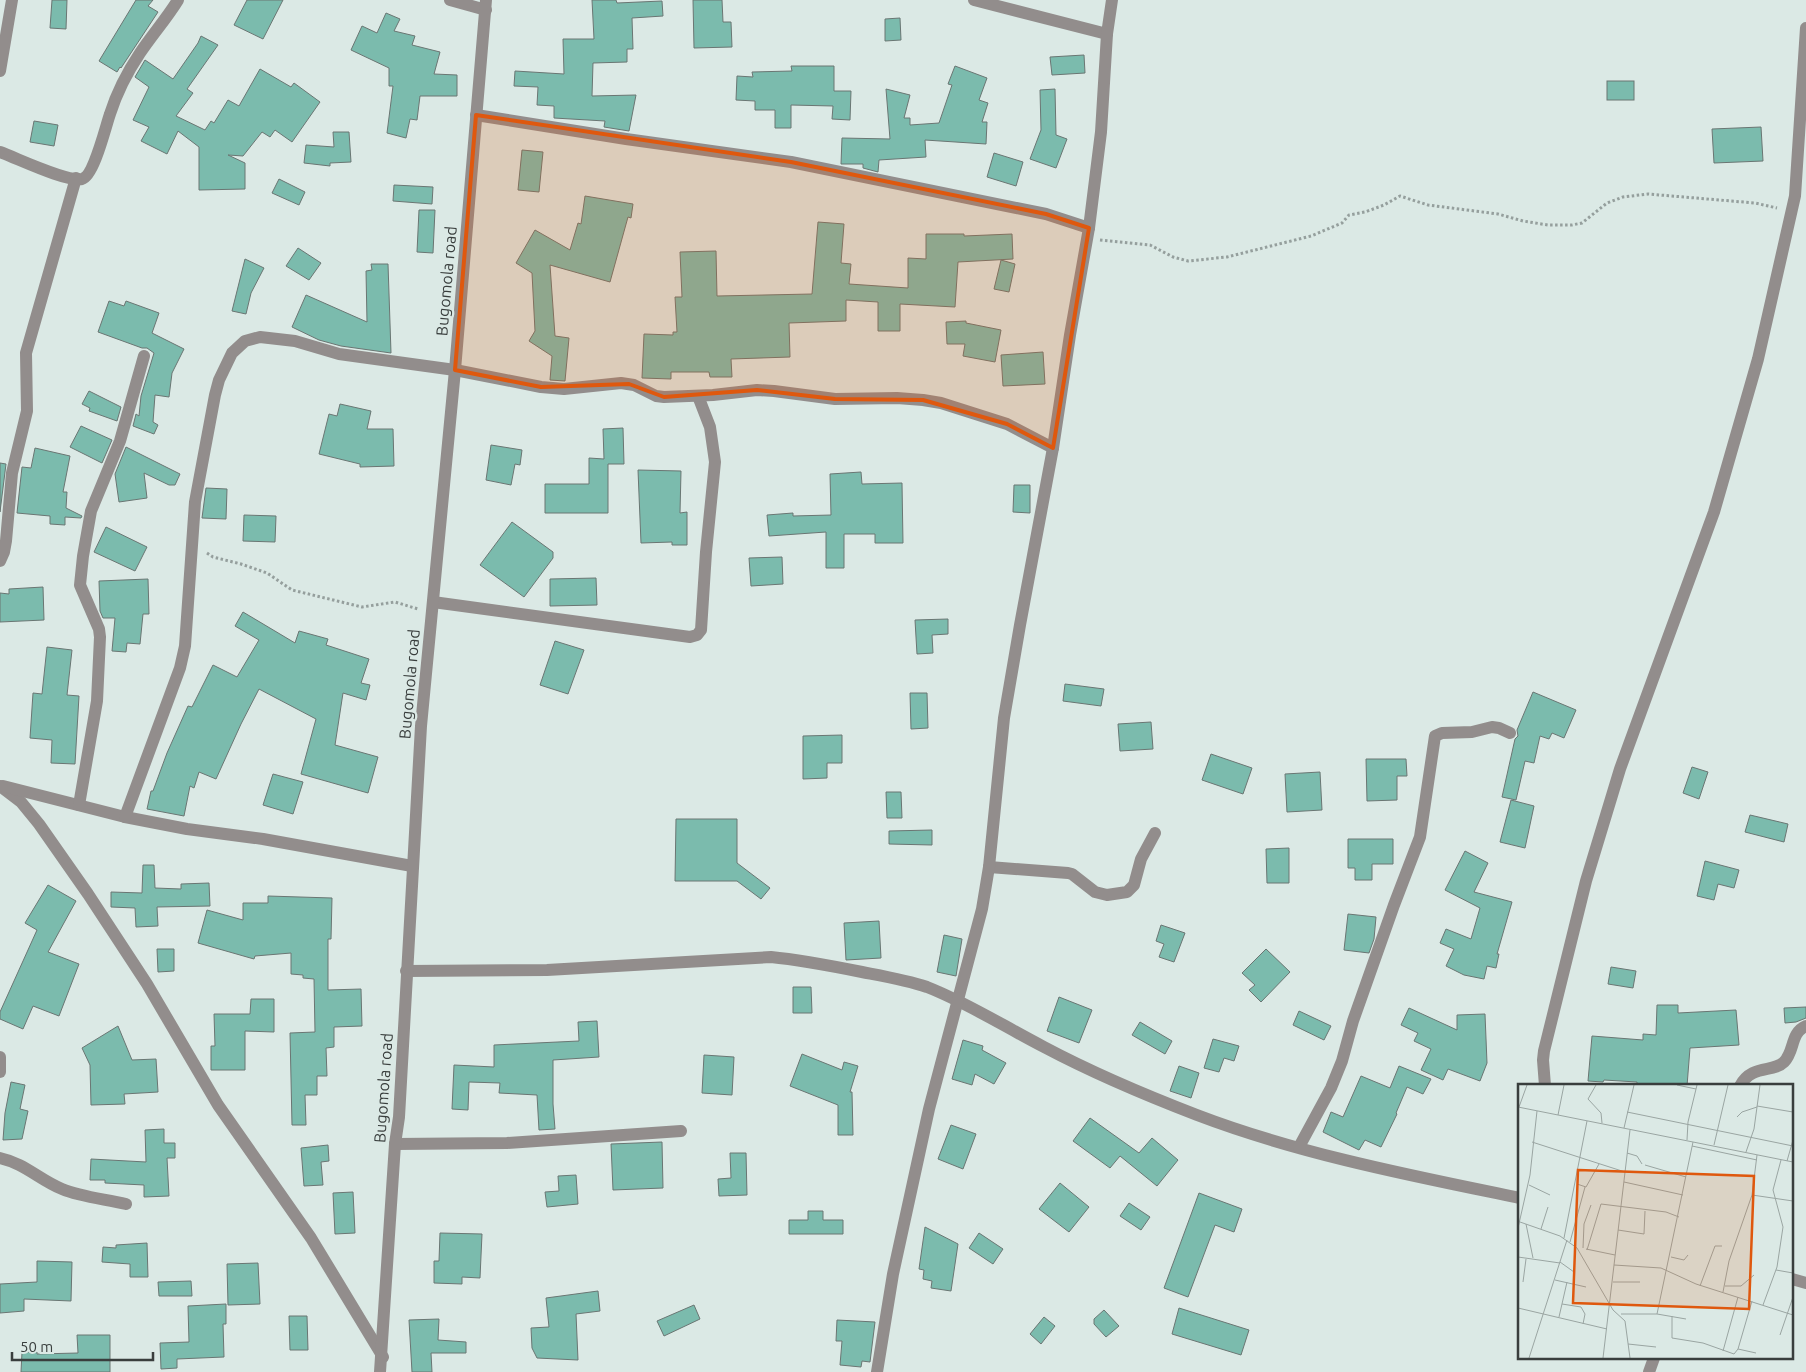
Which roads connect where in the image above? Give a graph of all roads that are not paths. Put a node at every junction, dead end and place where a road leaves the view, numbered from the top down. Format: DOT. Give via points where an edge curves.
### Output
graph roads {
  1 [pos="12,0"];
  2 [pos="178,0"];
  3 [pos="450,0"];
  4 [pos="974,0"];
  5 [pos="1112,0"];
  6 [pos="486,5"];
  7 [pos="1806,28"];
  8 [pos="1107,34"];
  9 [pos="0,70"];
  10 [pos="476,115"];
  11 [pos="0,152"];
  12 [pos="76,178"];
  13 [pos="1798,200"];
  14 [pos="1088,233"];
  15 [pos="144,356"];
  16 [pos="455,370"];
  17 [pos="698,396"];
  18 [pos="1053,448"];
  19 [pos="0,560"];
  20 [pos="433,608"];
  21 [pos="1510,734"];
  22 [pos="0,785"];
  23 [pos="80,805"];
  24 [pos="124,817"];
  25 [pos="1155,833"];
  26 [pos="412,866"];
  27 [pos="989,867"];
  28 [pos="406,971"];
  29 [pos="959,1001"];
  30 [pos="1806,1026"];
  31 [pos="0,1056"];
  32 [pos="0,1072"];
  33 [pos="1545,1084"];
  34 [pos="1741,1084"];
  35 [pos="681,1131"];
  36 [pos="396,1144"];
  37 [pos="1299,1148"];
  38 [pos="0,1158"];
  39 [pos="1518,1198"];
  40 [pos="126,1204"];
  41 [pos="382,1355"];
  42 [pos="1653,1360"];
  43 [pos="380,1372"];
  44 [pos="389,1372"];
  45 [pos="877,1372"];
  46 [pos="1649,1372"];
  1 -- 9 [label="street"];
  2 -- 12 [label="street" via="124,81 88,175 83,179"];
  3 -- 6 [label="street"];
  4 -- 8 [label="street"];
  5 -- 8 [label="street"];
  6 -- 10 [label="street, Bugomola road"];
  7 -- 13 [label="street"];
  8 -- 14 [label="street" via="1101,132"];
  10 -- 14 [label="street" via="791,162 1036,212"];
  10 -- 16 [label="street, Bugomola road"];
  11 -- 12 [label="street" via="64,177"];
  12 -- 19 [label="street" via="26,353 27,411 12,473 6,541"];
  13 -- 33 [label="street" via="1758,359 1714,512 1620,769 1589,873 1544,1051"];
  14 -- 18 [label="street"];
  15 -- 23 [label="street" via="120,441 91,511 83,556 80,585 100,637 97,701"];
  16 -- 17 [label="street" via="541,387 564,389 621,383 634,385 656,396"];
  16 -- 20 [label="street, Bugomola road"];
  16 -- 24 [label="street" via="339,354 294,340 260,337 245,341 232,353 219,380 195,502 187,631 180,668"];
  17 -- 18 [label="street" via="757,390 834,399 923,400 1007,424"];
  17 -- 20 [label="street" via="710,427 715,462 701,630 697,635 690,637"];
  18 -- 27 [label="street" via="1004,718"];
  20 -- 26 [label="street, Bugomola road"];
  21 -- 37 [label="street" via="1492,727 1435,736 1420,837 1342,1061"];
  22 -- 23 [label="street"];
  22 -- 41 [label="street" via="21,802 39,824 88,894 147,984 218,1106 311,1238"];
  23 -- 24 [label="street"];
  24 -- 26 [label="street"];
  25 -- 27 [label="street" via="1141,859 1134,885 1124,894 1095,892 1068,873"];
  26 -- 28 [label="street, Bugomola road"];
  27 -- 29 [label="street"];
  28 -- 29 [label="street" via="547,970 771,957 882,976 926,987"];
  28 -- 36 [label="street, Bugomola road"];
  29 -- 37 [label="street" via="1045,1048 1117,1081 1198,1115"];
  29 -- 45 [label="street" via="929,1109 893,1274"];
  30 -- 34 [label="street" via="1797,1032 1786,1060 1777,1066 1758,1070"];
  31 -- 32 [label="street"];
  35 -- 36 [label="street" via="507,1143"];
  36 -- 41 [label="street, Bugomola road"];
  37 -- 39 [label="street"];
  38 -- 40 [label="street" via="18,1163 65,1190"];
  41 -- 43 [label="street, Bugomola road"];
  41 -- 44 [label="street"];
  42 -- 46 [label="street"];
}
